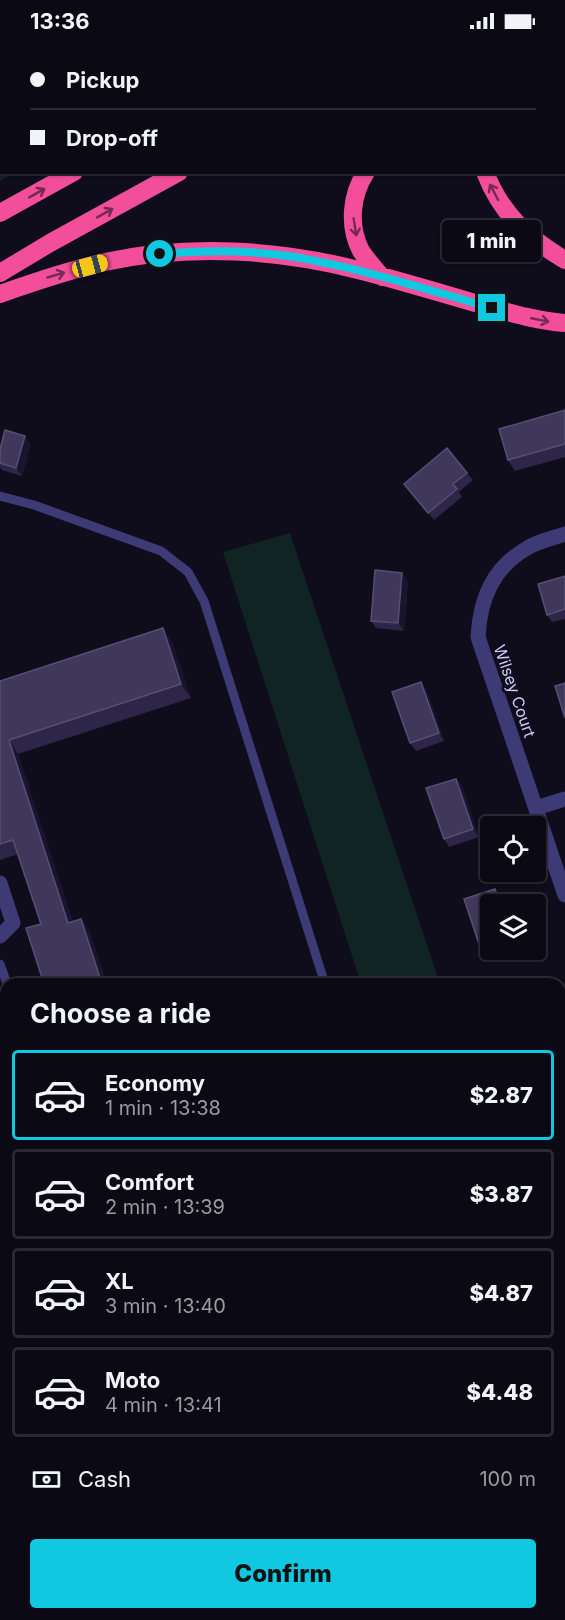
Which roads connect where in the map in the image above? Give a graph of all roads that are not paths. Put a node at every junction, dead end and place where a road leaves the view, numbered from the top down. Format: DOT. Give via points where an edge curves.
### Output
graph roads {
  1 [pos="70,174"];
  2 [pos="175,174"];
  3 [pos="365,174"];
  4 [pos="486,174"];
  5 [pos="0,213"];
  6 [pos="565,260"];
  7 [pos="0,273"];
  8 [pos="382,277"];
  9 [pos="0,294"];
  10 [pos="565,324"];
  11 [pos="0,496"];
  12 [pos="565,534"];
  13 [pos="565,799"];
  14 [pos="536,808"];
  15 [pos="0,884"];
  16 [pos="565,895"];
  17 [pos="0,936"];
  18 [pos="323,978"];
  5 -- 1 [label="highway, one-way"];
  7 -- 2 [label="highway, one-way"];
  3 -- 8 [label="highway, one-way" via="356,192 353,222 362,251"];
  6 -- 4 [label="highway, one-way" via="514,221 500,204"];
  9 -- 8 [label="highway, one-way" via="105,262 178,252 286,256"];
  8 -- 10 [label="highway, one-way"];
  11 -- 18 [label="lane" via="160,551 189,572 204,601"];
  12 -- 14 [label="street, Wilsey Court" via="513,557 495,576 479,616 478,638"];
  13 -- 14 [label="street"];
  14 -- 16 [label="street, Wilsey Court"];
  15 -- 17 [label="street" via="13,923"];
}
